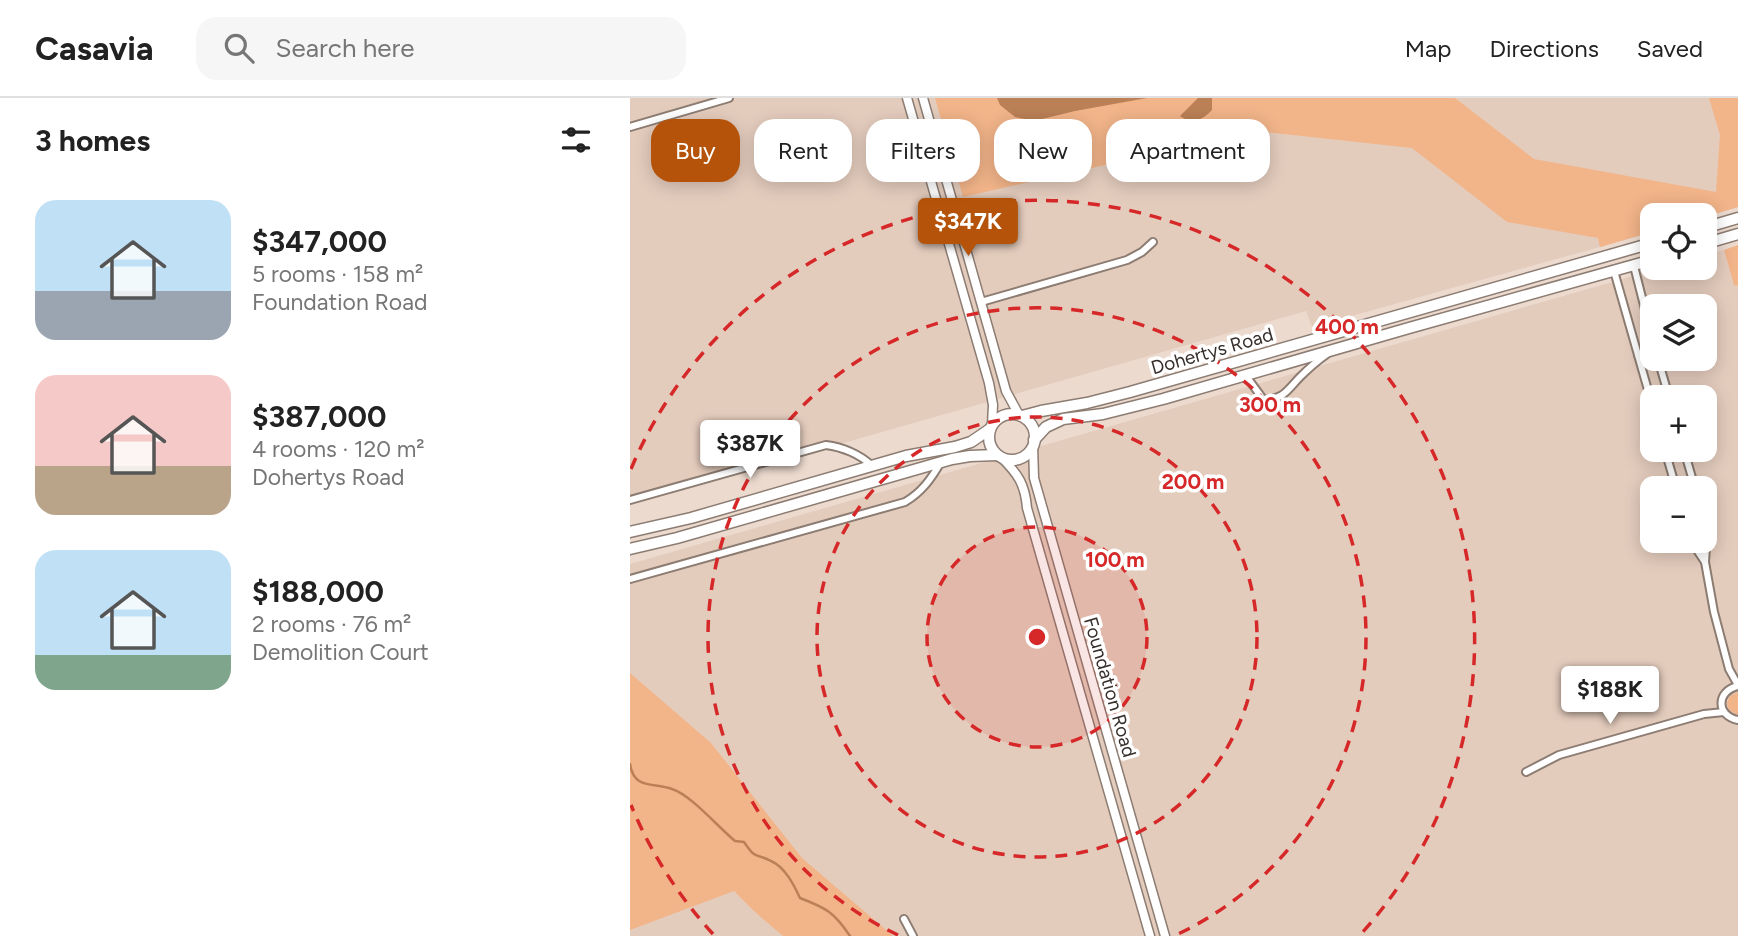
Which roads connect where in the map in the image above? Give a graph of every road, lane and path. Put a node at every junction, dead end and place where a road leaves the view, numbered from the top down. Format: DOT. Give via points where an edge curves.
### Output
graph roads {
  1 [pos="729,98"];
  2 [pos="907,98"];
  3 [pos="923,98"];
  4 [pos="913,119"];
  5 [pos="929,119"];
  6 [pos="630,127"];
  7 [pos="931,182"];
  8 [pos="947,182"];
  9 [pos="1738,218"];
  10 [pos="1717,224"];
  11 [pos="1738,234"];
  12 [pos="1717,240"];
  13 [pos="1153,242"];
  14 [pos="1640,246"];
  15 [pos="1619,252"];
  16 [pos="1640,264"];
  17 [pos="1634,266"];
  18 [pos="1614,271"];
  19 [pos="1641,294"];
  20 [pos="981,302"];
  21 [pos="1405,314"];
  22 [pos="1409,328"];
  23 [pos="1334,349"];
  24 [pos="1638,355"];
  25 [pos="1241,376"];
  26 [pos="1647,385"];
  27 [pos="1021,415"];
  28 [pos="991,427"];
  29 [pos="1034,442"];
  30 [pos="999,456"];
  31 [pos="941,462"];
  32 [pos="872,466"];
  33 [pos="630,500"];
  34 [pos="630,533"];
  35 [pos="630,549"];
  36 [pos="1698,553"];
  37 [pos="1705,553"];
  38 [pos="1704,562"];
  39 [pos="630,579"];
  40 [pos="1730,669"];
  41 [pos="1738,685"];
  42 [pos="1729,689"];
  43 [pos="1721,702"];
  44 [pos="1724,712"];
  45 [pos="1706,713"];
  46 [pos="1738,721"];
  47 [pos="1525,772"];
  48 [pos="904,919"];
  49 [pos="913,936"];
  50 [pos="1150,936"];
  51 [pos="1165,936"];
  1 -- 6 [label="street"];
  2 -- 4 [label="street"];
  3 -- 5 [label="street"];
  7 -- 28 [label="street" via="989,383"];
  8 -- 20 [label="street"];
  9 -- 10 [label="main road"];
  11 -- 12 [label="main road"];
  13 -- 20 [label="street" via="1127,260"];
  14 -- 15 [label="main road, Dohertys Road"];
  15 -- 17 [label="main road"];
  15 -- 18 [label="main road"];
  15 -- 21 [label="main road, Dohertys Road"];
  16 -- 17 [label="main road, Dohertys Road"];
  17 -- 18 [label="main road, Dohertys Road"];
  17 -- 19 [label="street"];
  18 -- 22 [label="main road, Dohertys Road"];
  18 -- 24 [label="street"];
  20 -- 27 [label="street" via="1006,391"];
  21 -- 22 [label="main road"];
  21 -- 27 [label="main road, Dohertys Road" via="1121,395"];
  22 -- 23 [label="main road, Dohertys Road"];
  23 -- 25 [label="main road, Dohertys Road"];
  23 -- 25 [label="street, Dohertys Road" via="1287,392 1272,398 1265,400"];
  24 -- 26 [label="street"];
  25 -- 29 [label="main road, Dohertys Road" via="1130,408 1063,419 1046,427"];
  27 -- 28 [label="main road" via="1006,414"];
  27 -- 29 [label="main road" via="1032,426"];
  28 -- 30 [label="main road" via="989,443"];
  28 -- 32 [label="main road" via="965,444"];
  29 -- 30 [label="main road" via="1020,458"];
  29 -- 51 [label="street, Foundation Road" via="1034,478"];
  30 -- 31 [label="main road"];
  30 -- 50 [label="street, Foundation Road" via="1015,470 1024,490"];
  31 -- 35 [label="main road"];
  31 -- 39 [label="street" via="925,486 905,502"];
  32 -- 33 [label="street" via="853,453 826,445"];
  32 -- 34 [label="main road"];
  36 -- 38 [label="street"];
  37 -- 38 [label="street"];
  38 -- 40 [label="street"];
  40 -- 41 [label="street"];
  40 -- 42 [label="street"];
  41 -- 42 [label="street"];
  42 -- 43 [label="street"];
  43 -- 44 [label="street"];
  43 -- 45 [label="street"];
  44 -- 45 [label="street"];
  44 -- 46 [label="street"];
  45 -- 47 [label="street" via="1559,755"];
  48 -- 49 [label="street"];
}
